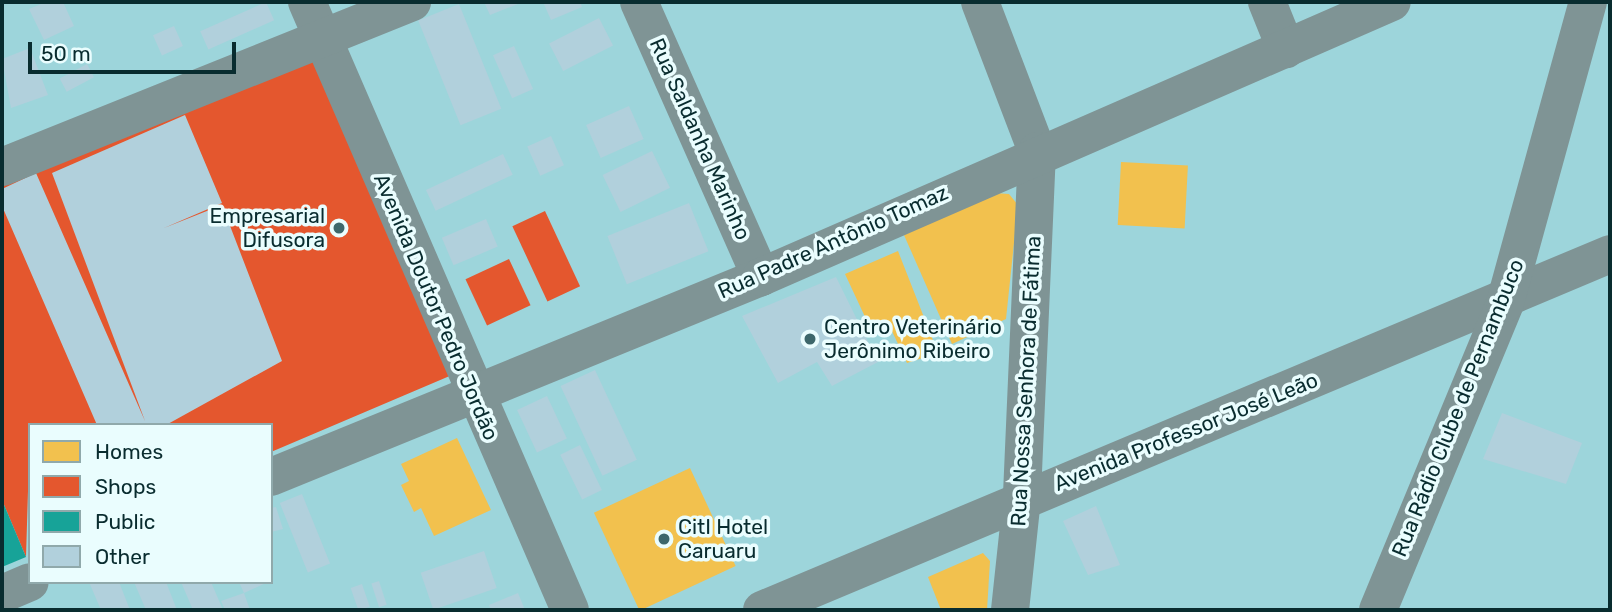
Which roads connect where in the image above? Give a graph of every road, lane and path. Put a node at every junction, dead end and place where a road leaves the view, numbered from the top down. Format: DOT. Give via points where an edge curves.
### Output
graph roads {
  1 [pos="307,2"];
  2 [pos="412,2"];
  3 [pos="639,2"];
  4 [pos="980,2"];
  5 [pos="1267,2"];
  6 [pos="1392,2"];
  7 [pos="1588,2"];
  8 [pos="323,38"];
  9 [pos="1286,49"];
  10 [pos="1037,151"];
  11 [pos="2,167"];
  12 [pos="1610,254"];
  13 [pos="761,277"];
  14 [pos="1505,303"];
  15 [pos="471,391"];
  16 [pos="273,476"];
  17 [pos="1022,498"];
  18 [pos="28,583"];
  19 [pos="2,594"];
  20 [pos="569,610"];
  21 [pos="762,610"];
  22 [pos="1010,610"];
  23 [pos="1378,610"];
  1 -- 8 [label="street, Avenida Doutor Pedro Jordão"];
  2 -- 8 [label="street"];
  3 -- 13 [label="street, Rua Saldanha Marinho"];
  4 -- 10 [label="street"];
  5 -- 9 [label="street"];
  6 -- 9 [label="street, Rua Padre Antônio Tomaz"];
  7 -- 14 [label="street, Rua Rádio Clube de Pernambuco"];
  8 -- 11 [label="street"];
  8 -- 15 [label="street, Avenida Doutor Pedro Jordão"];
  9 -- 10 [label="street, Rua Padre Antônio Tomaz"];
  10 -- 13 [label="street, Rua Padre Antônio Tomaz"];
  10 -- 17 [label="street, Rua Nossa Senhora de Fátima"];
  12 -- 14 [label="street, Avenida Professor José Leão"];
  13 -- 15 [label="street, Rua Padre Antônio Tomaz"];
  14 -- 17 [label="street, Avenida Professor José Leão"];
  14 -- 23 [label="street, Rua Rádio Clube de Pernambuco"];
  15 -- 16 [label="street, Rua Padre Antônio Tomaz"];
  15 -- 20 [label="street, Avenida Doutor Pedro Jordão"];
  17 -- 21 [label="street, Avenida Professor José Leão"];
  17 -- 22 [label="street, Rua Nossa Senhora de Fátima"];
  18 -- 19 [label="street"];
}
